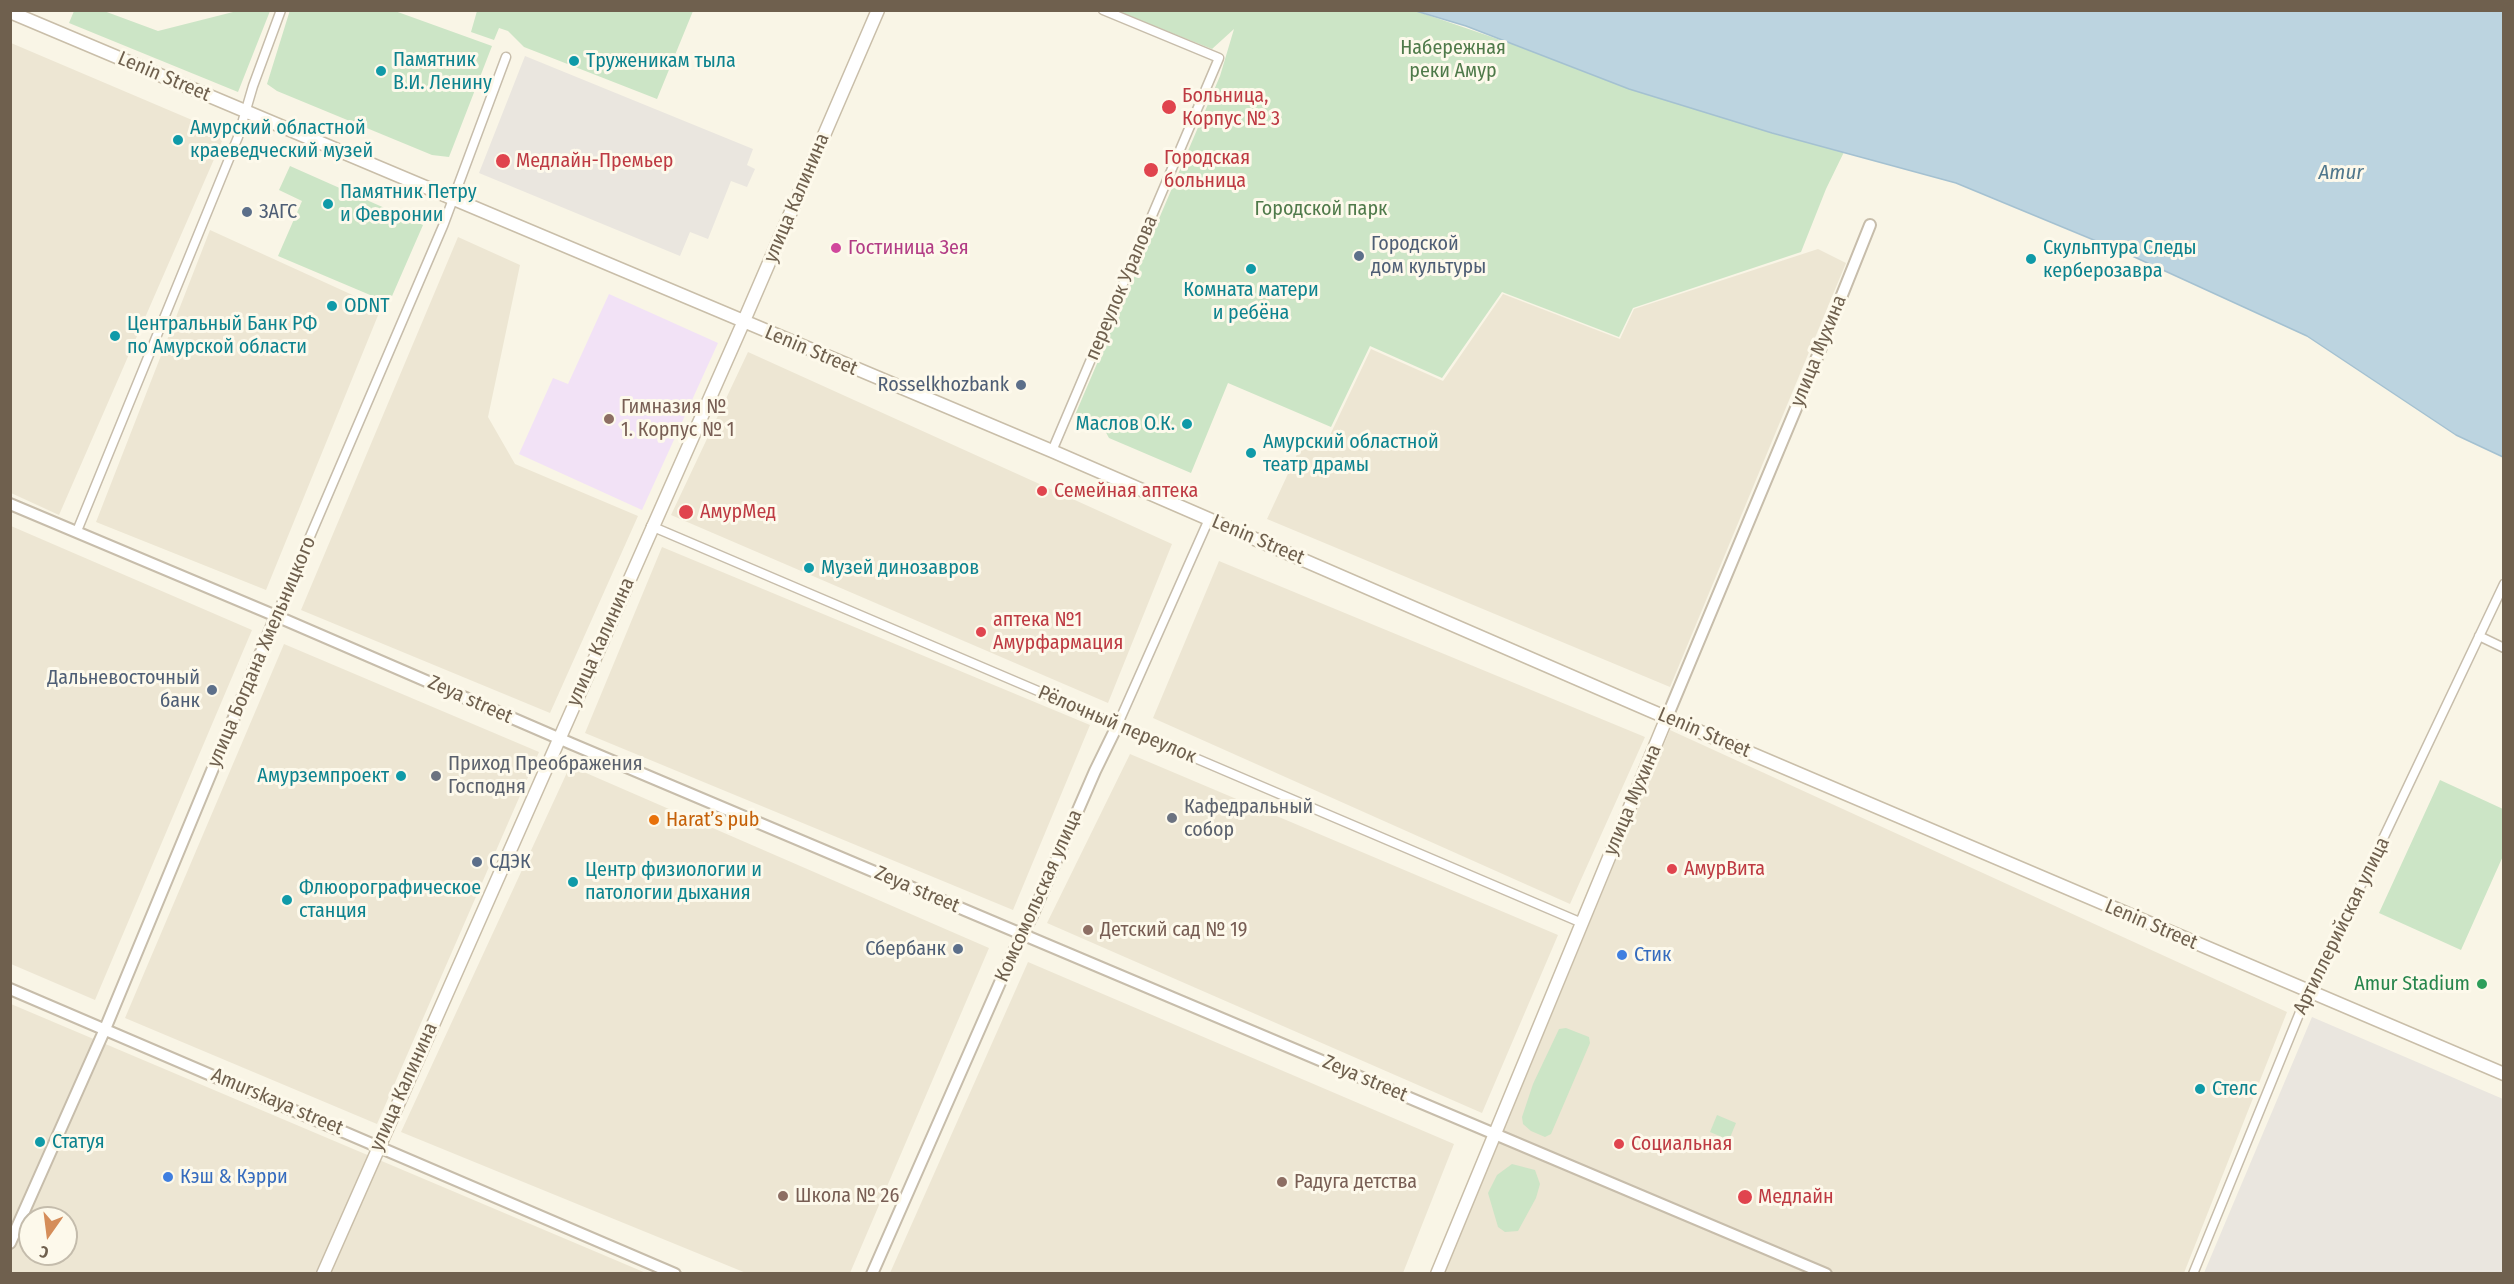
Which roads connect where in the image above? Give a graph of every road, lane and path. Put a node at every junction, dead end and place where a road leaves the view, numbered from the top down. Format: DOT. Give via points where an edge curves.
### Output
graph roads {
  1 [pos="281,10"];
  2 [pos="878,10"];
  3 [pos="1103,10"];
  4 [pos="10,12"];
  5 [pos="506,57"];
  6 [pos="246,111"];
  7 [pos="453,198"];
  8 [pos="1870,225"];
  9 [pos="743,323"];
  10 [pos="1052,451"];
  11 [pos="10,504"];
  12 [pos="1209,519"];
  13 [pos="651,526"];
  14 [pos="77,531"];
  15 [pos="2504,584"];
  16 [pos="276,615"];
  17 [pos="2479,636"];
  18 [pos="2504,648"];
  19 [pos="1667,717"];
  20 [pos="1117,726"];
  21 [pos="558,739"];
  22 [pos="1582,923"];
  23 [pos="1023,934"];
  24 [pos="10,989"];
  25 [pos="2309,990"];
  26 [pos="105,1029"];
  27 [pos="2504,1074"];
  28 [pos="1495,1134"];
  29 [pos="378,1144"];
  30 [pos="10,1243"];
  31 [pos="1821,1272"];
  32 [pos="323,1274"];
  33 [pos="675,1274"];
  34 [pos="872,1274"];
  35 [pos="1437,1274"];
  36 [pos="2193,1274"];
  1 -- 6 [label="street"];
  2 -- 9 [label="main road, улица Калинина"];
  3 -- 10 [label="street, переулок Уралова" via="1219,58"];
  4 -- 6 [label="main road, Lenin Street"];
  5 -- 7 [label="street, улица Богдана Хмельницкого"];
  6 -- 7 [label="main road, Lenin Street"];
  6 -- 14 [label="street"];
  7 -- 9 [label="main road, Lenin Street"];
  7 -- 16 [label="street, улица Богдана Хмельницкого"];
  8 -- 19 [label="street, улица Мухина"];
  9 -- 10 [label="main road, Lenin Street"];
  9 -- 13 [label="main road, улица Калинина"];
  10 -- 12 [label="main road, Lenin Street"];
  11 -- 14 [label="street, Zeya street"];
  12 -- 19 [label="main road, Lenin Street"];
  12 -- 20 [label="street, Комсомольская улица"];
  13 -- 20 [label="street, Рёлочный переулок"];
  13 -- 21 [label="main road, улица Калинина"];
  14 -- 16 [label="street, Zeya street"];
  15 -- 17 [label="street, Артиллерийская улица"];
  16 -- 21 [label="street, Zeya street"];
  16 -- 26 [label="street, улица Богдана Хмельницкого"];
  17 -- 18 [label="street"];
  17 -- 25 [label="street, Артиллерийская улица"];
  19 -- 22 [label="main road, улица Мухина"];
  19 -- 25 [label="main road, Lenin Street"];
  20 -- 22 [label="street, Рёлочный переулок"];
  20 -- 23 [label="street, Комсомольская улица"];
  21 -- 23 [label="street, Zeya street"];
  21 -- 29 [label="main road, улица Калинина"];
  22 -- 28 [label="main road, улица Мухина"];
  23 -- 28 [label="street, Zeya street"];
  23 -- 34 [label="street, Комсомольская улица"];
  24 -- 26 [label="street, Amurskaya street"];
  25 -- 27 [label="main road, Lenin Street"];
  25 -- 36 [label="street, Артиллерийская улица"];
  26 -- 29 [label="street, Amurskaya street"];
  26 -- 30 [label="street, улица Богдана Хмельницкого"];
  28 -- 31 [label="street, Zeya street"];
  28 -- 35 [label="main road, улица Мухина"];
  29 -- 32 [label="main road, улица Калинина"];
  29 -- 33 [label="street, Amurskaya street"];
}
